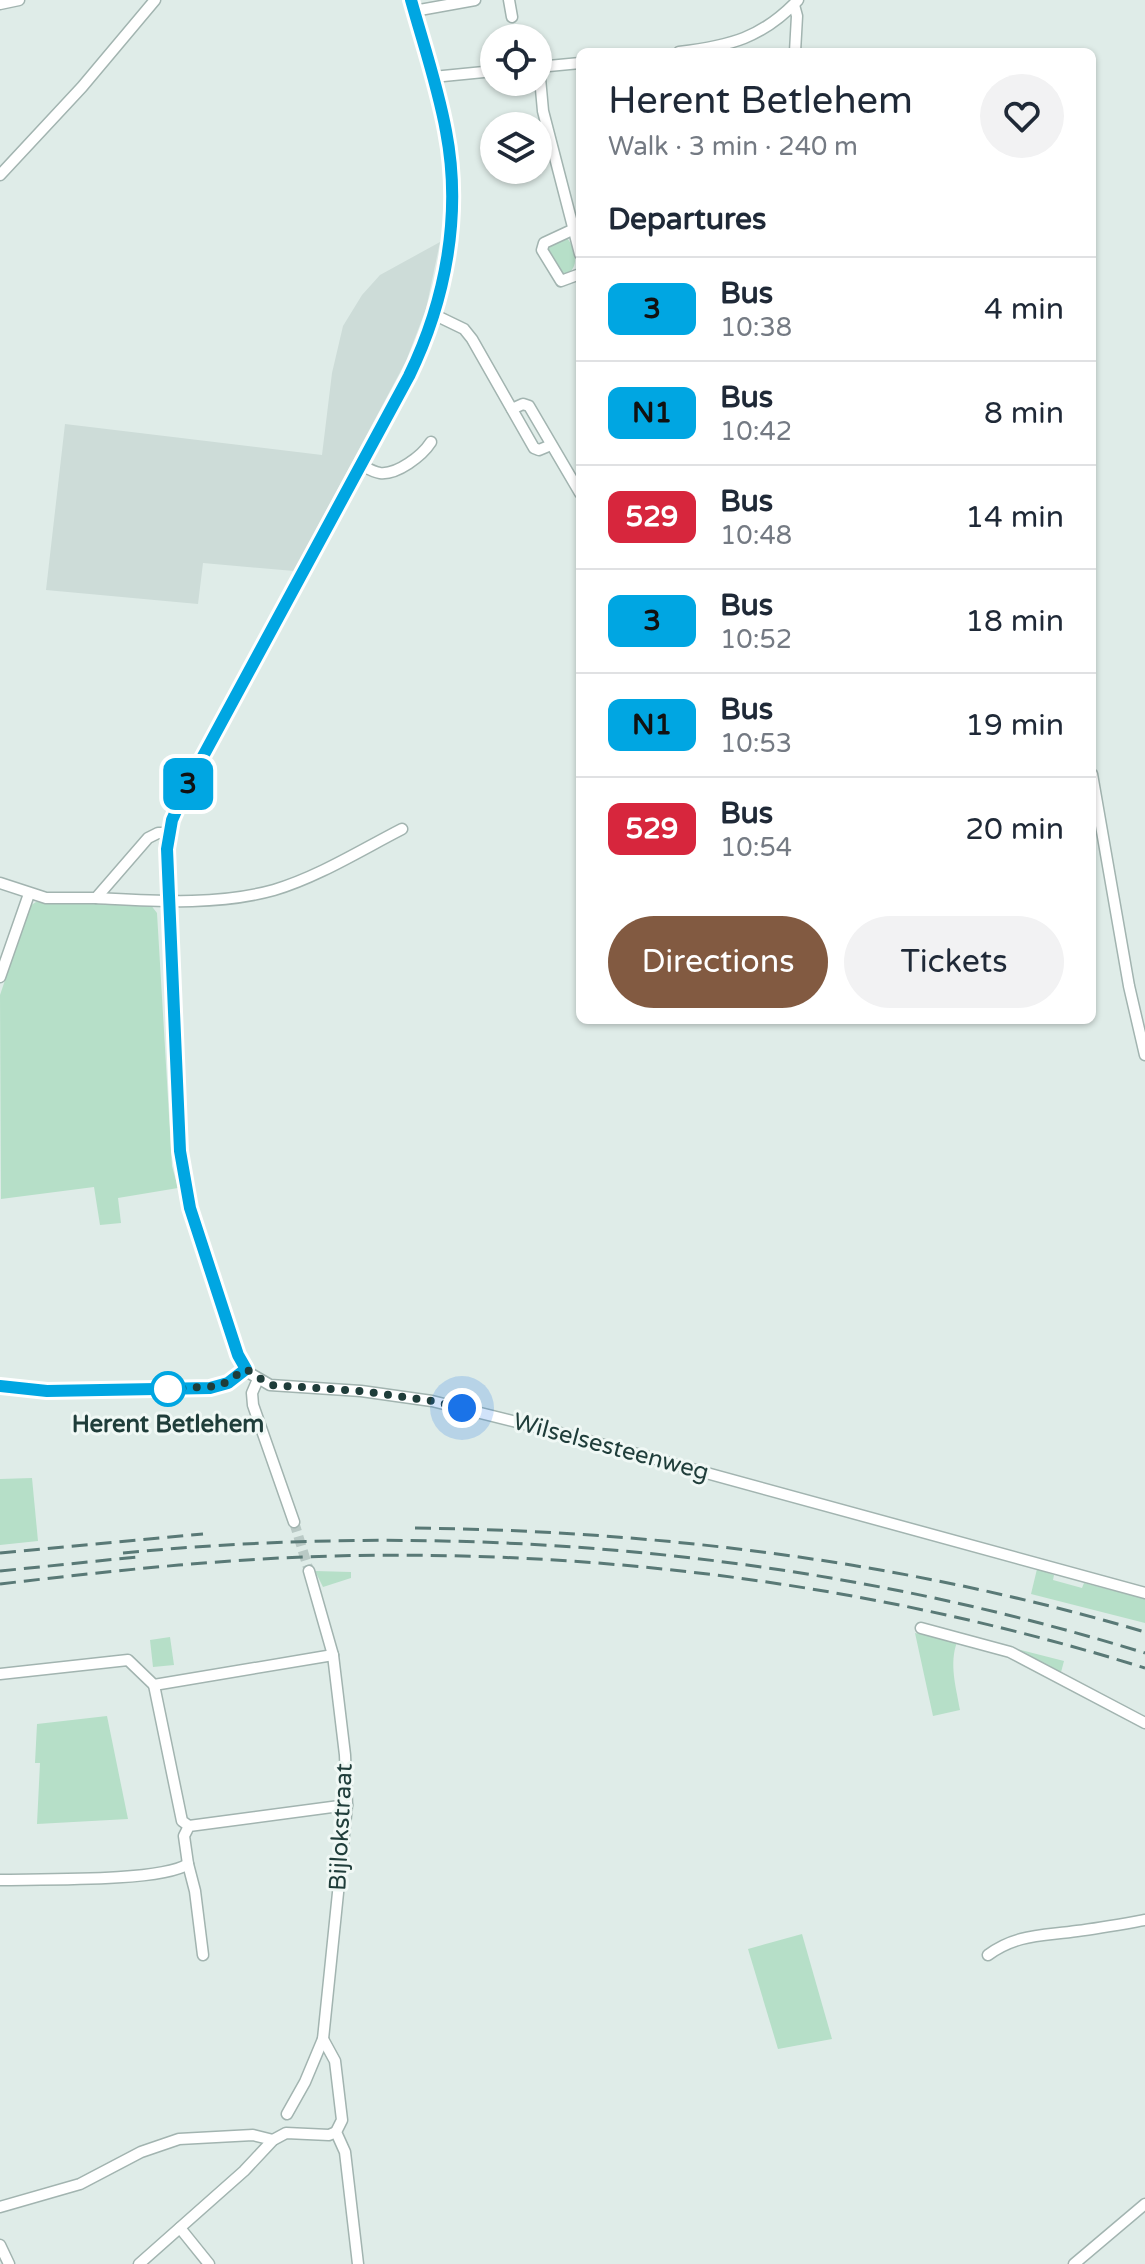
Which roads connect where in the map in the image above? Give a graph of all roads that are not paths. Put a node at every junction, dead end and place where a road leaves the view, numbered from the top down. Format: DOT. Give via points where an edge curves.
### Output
graph roads {
  1 [pos="19,0"];
  2 [pos="155,0"];
  3 [pos="475,0"];
  4 [pos="509,0"];
  5 [pos="796,2"];
  6 [pos="0,4"];
  7 [pos="412,6"];
  8 [pos="512,17"];
  9 [pos="713,48"];
  10 [pos="795,48"];
  11 [pos="576,63"];
  12 [pos="552,66"];
  13 [pos="480,72"];
  14 [pos="433,77"];
  15 [pos="542,96"];
  16 [pos="0,175"];
  17 [pos="572,230"];
  18 [pos="576,242"];
  19 [pos="576,275"];
  20 [pos="435,315"];
  21 [pos="512,409"];
  22 [pos="431,442"];
  23 [pos="551,445"];
  24 [pos="361,465"];
  25 [pos="576,486"];
  26 [pos="1096,792"];
  27 [pos="402,829"];
  28 [pos="168,833"];
  29 [pos="0,883"];
  30 [pos="29,894"];
  31 [pos="96,898"];
  32 [pos="169,902"];
  33 [pos="0,977"];
  34 [pos="1145,1055"];
  35 [pos="246,1369"];
  36 [pos="258,1379"];
  37 [pos="0,1386"];
  38 [pos="294,1522"];
  39 [pos="309,1571"];
  40 [pos="1145,1593"];
  41 [pos="921,1628"];
  42 [pos="333,1655"];
  43 [pos="0,1674"];
  44 [pos="154,1685"];
  45 [pos="1145,1723"];
  46 [pos="347,1805"];
  47 [pos="189,1826"];
  48 [pos="188,1864"];
  49 [pos="0,1880"];
  50 [pos="1145,1920"];
  51 [pos="203,1955"];
  52 [pos="988,1955"];
  53 [pos="323,2039"];
  54 [pos="287,2114"];
  55 [pos="336,2132"];
  56 [pos="273,2140"];
  57 [pos="1145,2204"];
  58 [pos="0,2207"];
  59 [pos="180,2228"];
  60 [pos="0,2245"];
  61 [pos="9,2264"];
  62 [pos="139,2264"];
  63 [pos="209,2264"];
  64 [pos="358,2264"];
  65 [pos="1074,2264"];
  1 -- 6 [label="street"];
  2 -- 16 [label="street"];
  3 -- 7 [label="street"];
  4 -- 8 [label="street"];
  5 -- 9 [label="street" via="744,40"];
  5 -- 10 [label="street"];
  7 -- 14 [label="street"];
  11 -- 12 [label="street"];
  13 -- 14 [label="street"];
  14 -- 20 [label="street" via="446,131 452,196 448,256"];
  15 -- 17 [label="street"];
  17 -- 18 [label="street"];
  17 -- 19 [label="street" via="550,238 542,250 561,281"];
  20 -- 21 [label="street" via="464,329"];
  20 -- 24 [label="street"];
  21 -- 23 [label="street" via="534,448"];
  21 -- 23 [label="street" via="529,406"];
  22 -- 24 [label="street" via="395,470 375,472"];
  23 -- 25 [label="street"];
  24 -- 28 [label="street" via="188,784"];
  26 -- 34 [label="street"];
  27 -- 32 [label="street" via="272,890"];
  28 -- 31 [label="street" via="148,838"];
  28 -- 32 [label="street"];
  29 -- 30 [label="street"];
  30 -- 31 [label="street"];
  30 -- 33 [label="street"];
  31 -- 32 [label="street"];
  32 -- 35 [label="street" via="184,1185"];
  35 -- 36 [label="street, Wilselsesteenweg"];
  35 -- 37 [label="street" via="210,1388 47,1391"];
  36 -- 38 [label="street" via="253,1405"];
  36 -- 40 [label="street, Wilselsesteenweg" via="279,1386 432,1401"];
  39 -- 42 [label="street, Bijlokstraat"];
  41 -- 45 [label="street" via="1010,1652"];
  42 -- 44 [label="street"];
  42 -- 46 [label="street, Bijlokstraat"];
  43 -- 44 [label="street" via="128,1660"];
  44 -- 47 [label="street" via="182,1821"];
  46 -- 47 [label="street"];
  46 -- 53 [label="street, Bijlokstraat"];
  47 -- 48 [label="street" via="184,1836"];
  48 -- 49 [label="street" via="134,1876"];
  48 -- 51 [label="street"];
  50 -- 52 [label="street" via="1024,1936"];
  53 -- 54 [label="street, Bijlokstraat"];
  53 -- 55 [label="street, Bijlokstraat" via="335,2061 342,2120"];
  55 -- 56 [label="street" via="286,2133"];
  55 -- 64 [label="street" via="345,2152"];
  56 -- 58 [label="street" via="253,2135 179,2139 80,2184"];
  56 -- 59 [label="street"];
  57 -- 65 [label="street"];
  59 -- 62 [label="street"];
  59 -- 63 [label="street"];
  60 -- 61 [label="street"];
}
